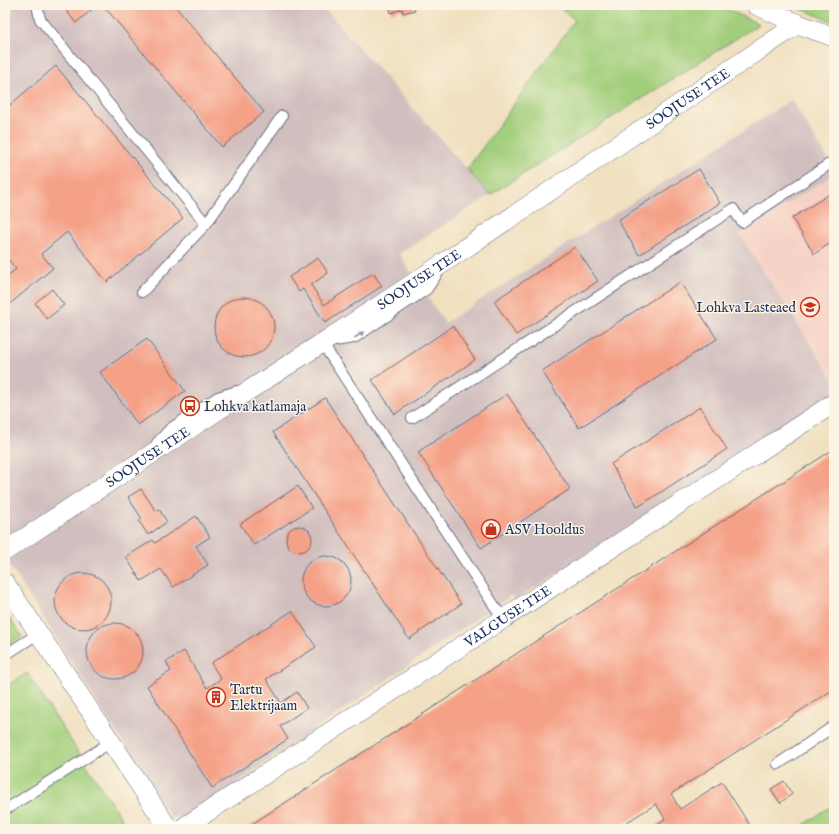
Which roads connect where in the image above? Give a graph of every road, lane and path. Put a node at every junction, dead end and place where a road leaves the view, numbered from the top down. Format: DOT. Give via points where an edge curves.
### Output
graph roads {
  1 [pos="37,5"];
  2 [pos="756,5"];
  3 [pos="798,24"];
  4 [pos="834,37"];
  5 [pos="282,116"];
  6 [pos="834,161"];
  7 [pos="206,224"];
  8 [pos="142,292"];
  9 [pos="322,344"];
  10 [pos="834,403"];
  11 [pos="412,418"];
  12 [pos="5,551"];
  13 [pos="5,583"];
  14 [pos="503,619"];
  15 [pos="38,633"];
  16 [pos="5,655"];
  17 [pos="834,726"];
  18 [pos="111,742"];
  19 [pos="778,764"];
  20 [pos="5,810"];
  21 [pos="169,829"];
  22 [pos="181,829"];
  1 -- 7 [label="lane" via="40,19"];
  2 -- 3 [label="street"];
  3 -- 4 [label="street"];
  3 -- 9 [label="street, SOOJUSE TEE"];
  5 -- 7 [label="lane"];
  6 -- 11 [label="lane" via="742,222 733,209"];
  7 -- 8 [label="lane"];
  9 -- 12 [label="street, SOOJUSE TEE"];
  9 -- 14 [label="lane"];
  10 -- 14 [label="street, VALGUSE TEE"];
  13 -- 15 [label="street"];
  14 -- 22 [label="street, VALGUSE TEE"];
  15 -- 16 [label="lane"];
  15 -- 18 [label="street"];
  17 -- 19 [label="lane"];
  18 -- 20 [label="lane"];
  18 -- 21 [label="street"];
}
